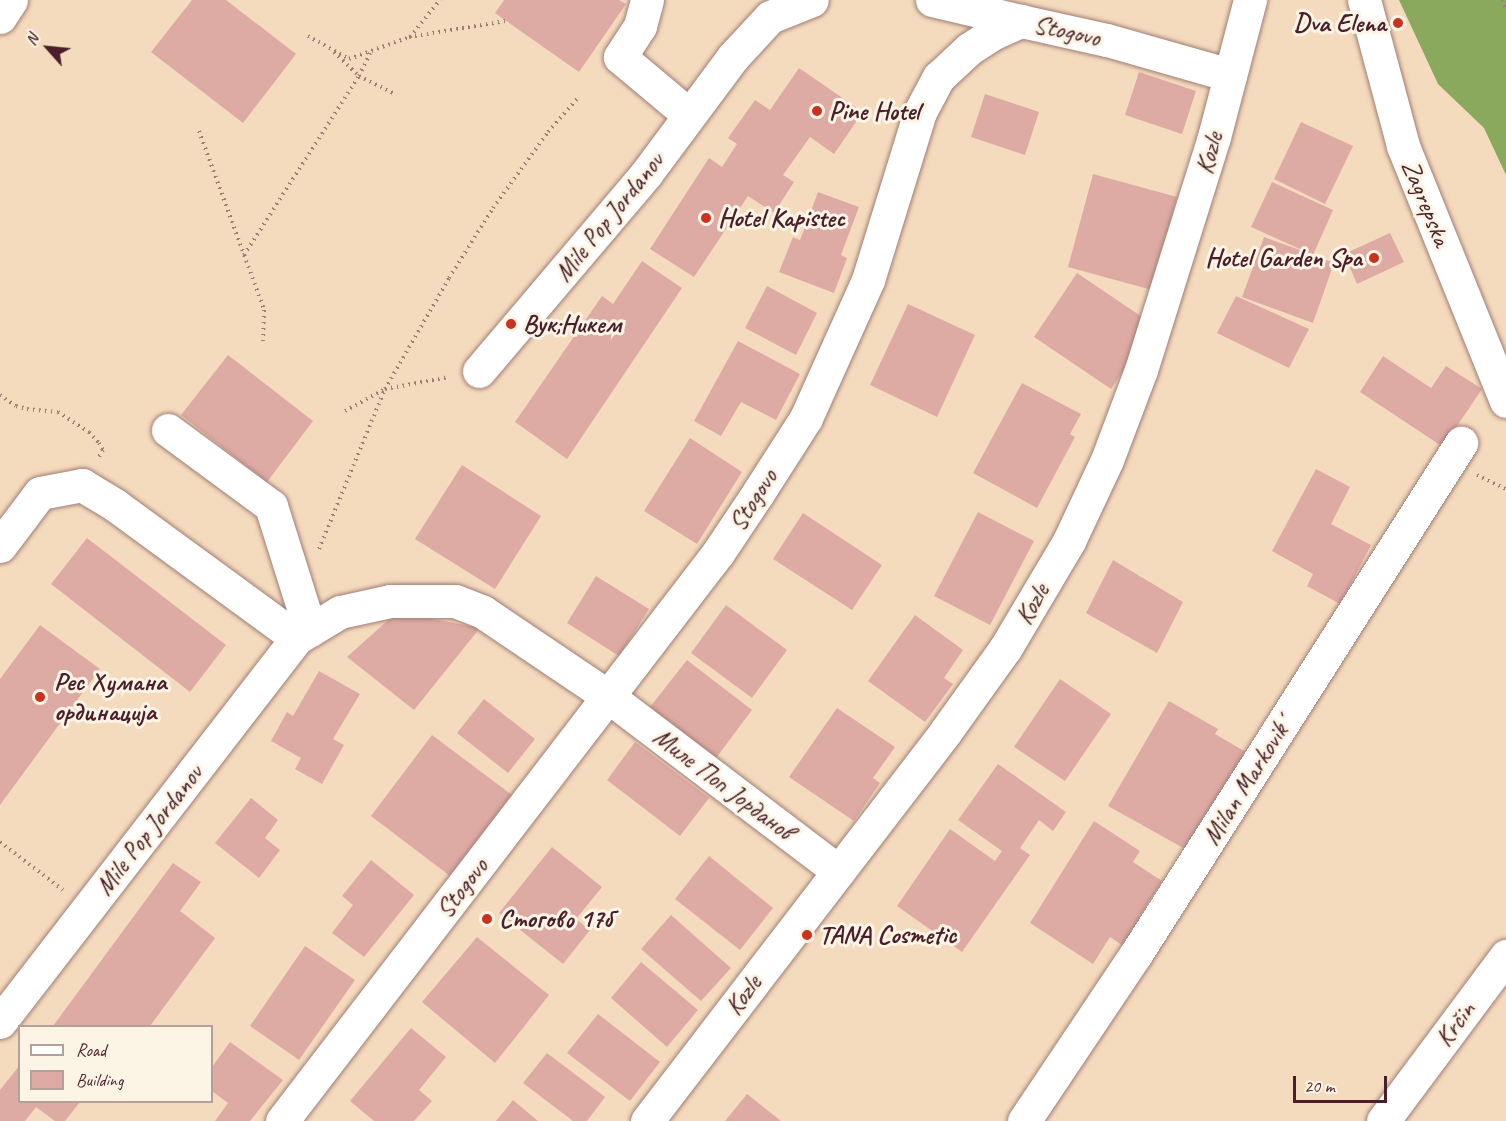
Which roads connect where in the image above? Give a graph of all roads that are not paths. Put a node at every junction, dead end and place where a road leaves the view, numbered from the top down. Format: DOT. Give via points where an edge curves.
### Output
graph roads {
  1 [pos="11,0"];
  2 [pos="646,0"];
  3 [pos="812,0"];
  4 [pos="932,0"];
  5 [pos="1250,0"];
  6 [pos="1364,0"];
  7 [pos="0,17"];
  8 [pos="1021,21"];
  9 [pos="1230,75"];
  10 [pos="689,116"];
  11 [pos="479,371"];
  12 [pos="1506,401"];
  13 [pos="168,430"];
  14 [pos="1461,443"];
  15 [pos="0,546"];
  16 [pos="303,634"];
  17 [pos="609,697"];
  18 [pos="838,871"];
  19 [pos="1506,957"];
  20 [pos="0,1022"];
  21 [pos="282,1121"];
  22 [pos="647,1121"];
  23 [pos="1024,1121"];
  24 [pos="1383,1121"];
  1 -- 7 [label="street"];
  2 -- 10 [label="street" via="640,26 620,57"];
  3 -- 10 [label="street, Mile Pop Jordanov" via="770,17 733,57"];
  4 -- 8 [label="street"];
  5 -- 9 [label="street, Kozle"];
  6 -- 12 [label="street, Zagrepska" via="1403,146"];
  8 -- 9 [label="street, Stogovo" via="1107,40"];
  8 -- 17 [label="street, Stogovo" via="969,49 939,77 920,112 868,280 806,418 718,554"];
  9 -- 18 [label="street, Kozle" via="1141,370 1107,460 1068,541 1005,649"];
  10 -- 11 [label="street, Mile Pop Jordanov" via="646,174"];
  13 -- 16 [label="street" via="271,506 299,597"];
  14 -- 23 [label="street, Milan Markoviḱ" via="1136,954"];
  15 -- 16 [label="street" via="40,493 82,484"];
  16 -- 17 [label="street, Mile Pop Jordanov" via="340,612 390,601 455,601 483,612"];
  16 -- 20 [label="street, Mile Pop Jordanov"];
  17 -- 18 [label="street, Миле Поп Јорданов"];
  17 -- 21 [label="street, Stogovo"];
  18 -- 22 [label="street, Kozle"];
  19 -- 24 [label="street, Krčin"];
}
